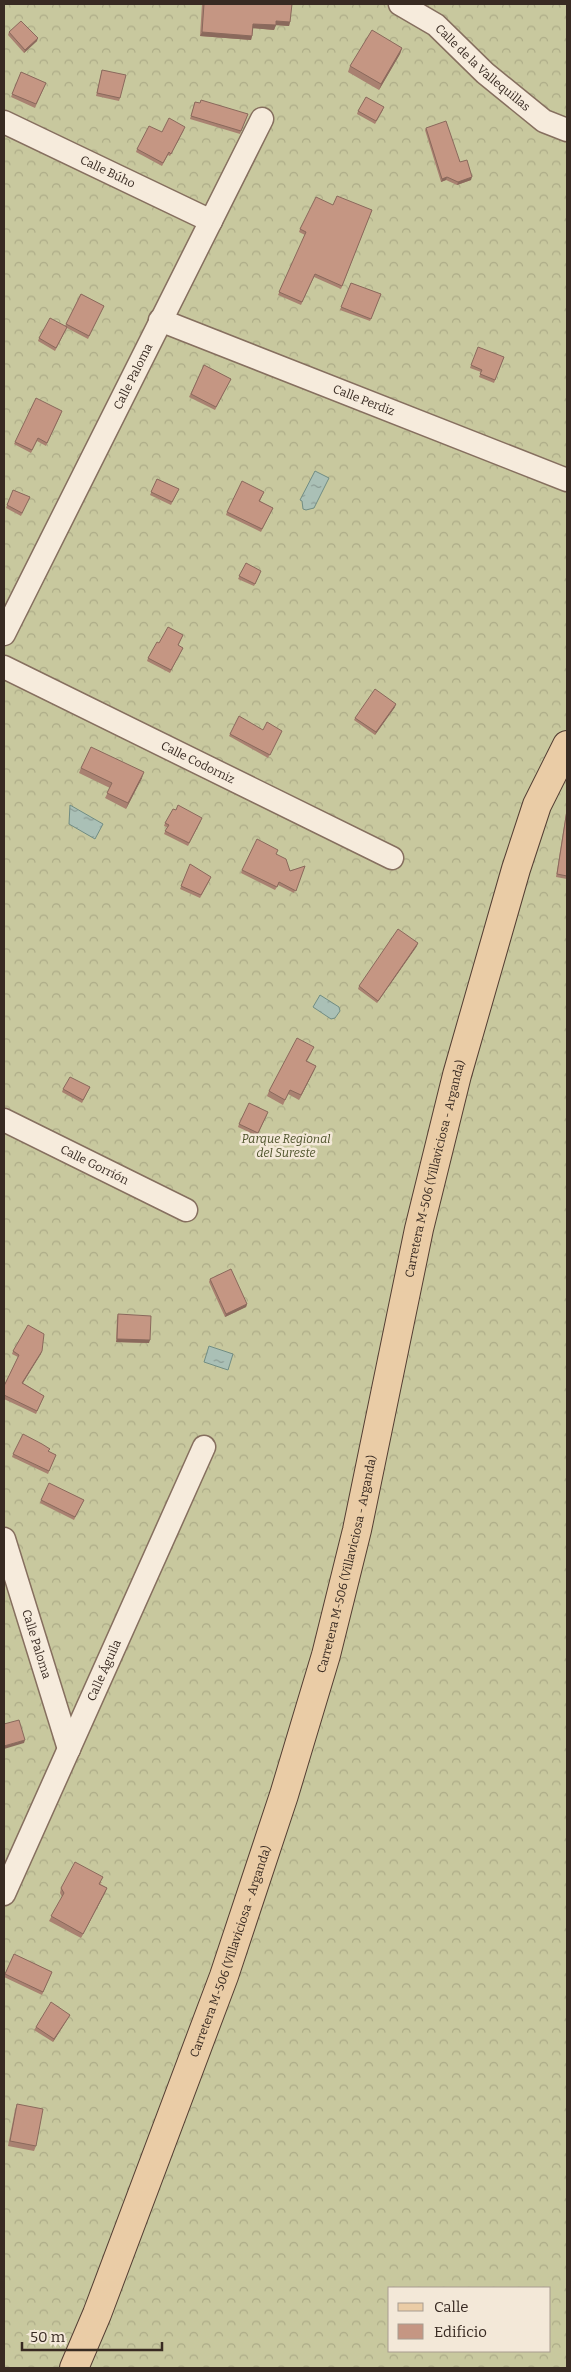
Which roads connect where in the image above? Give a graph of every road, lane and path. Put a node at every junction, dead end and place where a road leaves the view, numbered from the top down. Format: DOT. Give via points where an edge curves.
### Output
graph roads {
  1 [pos="400,4"];
  2 [pos="262,119"];
  3 [pos="4,122"];
  4 [pos="567,130"];
  5 [pos="211,221"];
  6 [pos="160,320"];
  7 [pos="567,480"];
  8 [pos="4,634"];
  9 [pos="4,667"];
  10 [pos="567,745"];
  11 [pos="392,858"];
  12 [pos="4,1120"];
  13 [pos="186,1210"];
  14 [pos="204,1447"];
  15 [pos="4,1539"];
  16 [pos="69,1749"];
  17 [pos="4,1894"];
  18 [pos="74,2368"];
  1 -- 4 [label="street, Calle de la Vallequillas" via="436,25 485,72 544,121"];
  2 -- 5 [label="street, Calle Paloma"];
  3 -- 5 [label="street, Calle Búho"];
  5 -- 6 [label="street, Calle Paloma"];
  6 -- 7 [label="street, Calle Perdiz"];
  6 -- 8 [label="street, Calle Paloma"];
  9 -- 11 [label="street, Calle Codorniz"];
  10 -- 18 [label="main road, Carretera M-506 (Villaviciosa - Arganda)" via="537,805 457,1075 419,1229 341,1599 287,1786 224,1976"];
  12 -- 13 [label="street, Calle Gorrión"];
  14 -- 16 [label="street, Calle Águila"];
  15 -- 16 [label="street, Calle Paloma"];
  16 -- 17 [label="street, Calle Águila"];
}
